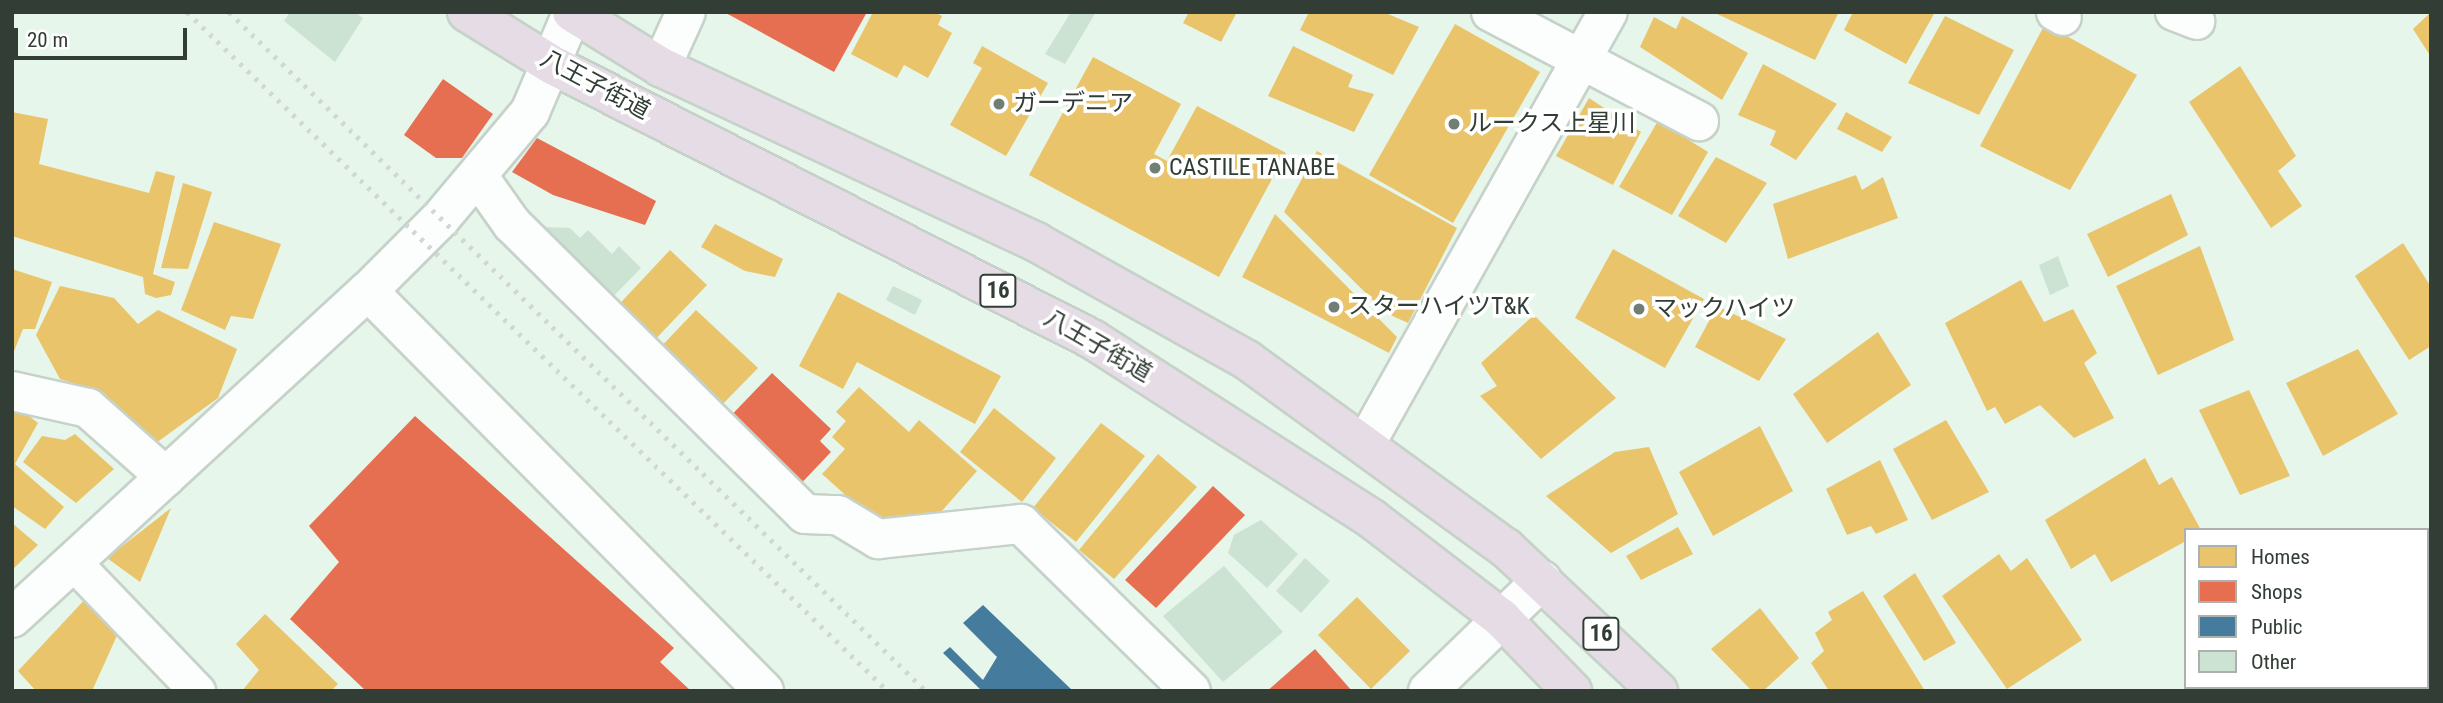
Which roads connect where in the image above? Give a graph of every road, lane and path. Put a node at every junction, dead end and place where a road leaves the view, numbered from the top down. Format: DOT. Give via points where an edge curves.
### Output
graph roads {
  1 [pos="467,12"];
  2 [pos="572,12"];
  3 [pos="686,12"];
  4 [pos="1491,12"];
  5 [pos="1608,12"];
  6 [pos="1580,62"];
  7 [pos="551,64"];
  8 [pos="661,66"];
  9 [pos="1699,121"];
  10 [pos="478,176"];
  11 [pos="368,291"];
  12 [pos="12,391"];
  13 [pos="1366,443"];
  14 [pos="166,477"];
  15 [pos="73,562"];
  16 [pos="1542,580"];
  17 [pos="12,618"];
  18 [pos="1501,618"];
  19 [pos="197,691"];
  20 [pos="764,691"];
  21 [pos="1191,691"];
  22 [pos="1427,691"];
  23 [pos="1572,691"];
  24 [pos="1658,691"];
  1 -- 7 [label="highway, 八王子街道 / 16"];
  2 -- 7 [label="street"];
  2 -- 8 [label="highway, 八王子街道 / 16"];
  3 -- 8 [label="street"];
  4 -- 6 [label="street"];
  5 -- 6 [label="street"];
  6 -- 9 [label="street"];
  6 -- 13 [label="street"];
  7 -- 10 [label="street" via="530,112"];
  7 -- 18 [label="highway, 八王子街道 / 16" via="1092,339 1372,519"];
  8 -- 13 [label="highway, 八王子街道 / 16" via="1036,242 1247,360"];
  10 -- 11 [label="street"];
  10 -- 21 [label="street" via="512,224 805,514 838,515 878,539 1021,524"];
  11 -- 14 [label="street"];
  11 -- 20 [label="street"];
  12 -- 14 [label="street" via="88,408"];
  13 -- 16 [label="highway, 八王子街道 / 16"];
  14 -- 15 [label="street"];
  15 -- 17 [label="street"];
  15 -- 19 [label="lane"];
  16 -- 18 [label="street"];
  16 -- 24 [label="highway, 八王子街道 / 16"];
  18 -- 22 [label="street"];
  18 -- 23 [label="highway, 八王子街道 / 16"];
}
